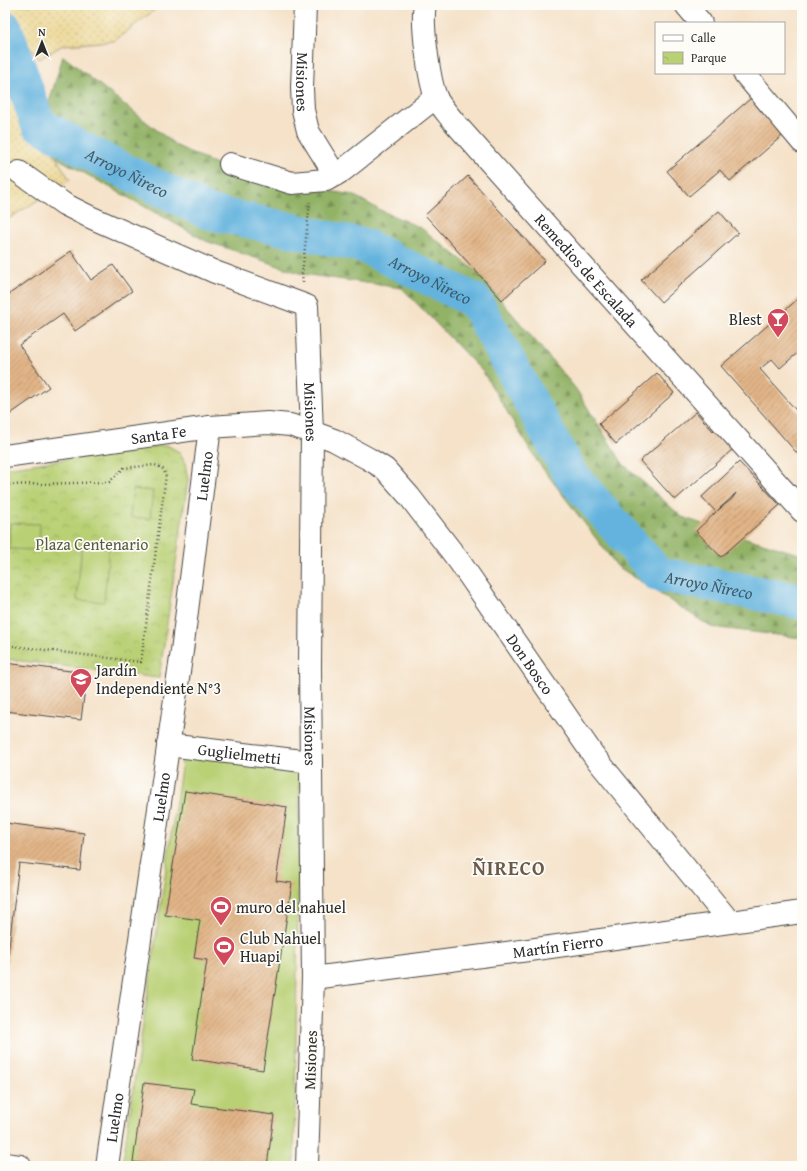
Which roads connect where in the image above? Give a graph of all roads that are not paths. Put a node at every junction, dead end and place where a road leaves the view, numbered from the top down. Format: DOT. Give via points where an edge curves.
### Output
graph roads {
  1 [pos="305,5"];
  2 [pos="425,5"];
  3 [pos="686,5"];
  4 [pos="700,22"];
  5 [pos="745,74"];
  6 [pos="436,97"];
  7 [pos="802,142"];
  8 [pos="230,164"];
  9 [pos="19,172"];
  10 [pos="331,177"];
  11 [pos="210,427"];
  12 [pos="312,432"];
  13 [pos="5,456"];
  14 [pos="802,511"];
  15 [pos="168,745"];
  16 [pos="311,762"];
  17 [pos="802,912"];
  18 [pos="729,921"];
  19 [pos="312,978"];
  20 [pos="5,1164"];
  21 [pos="20,1166"];
  22 [pos="107,1166"];
  23 [pos="307,1166"];
  1 -- 10 [label="street, Misiones" via="303,110 308,131"];
  2 -- 6 [label="street, Remedios de Escalada" via="428,63"];
  3 -- 4 [label="street"];
  5 -- 7 [label="street"];
  6 -- 10 [label="street"];
  6 -- 14 [label="street, Remedios de Escalada" via="454,122"];
  8 -- 10 [label="street" via="292,183"];
  9 -- 12 [label="street, Misiones" via="64,204 90,217 215,272 307,306"];
  11 -- 12 [label="street, Santa Fe" via="268,423 290,425"];
  11 -- 13 [label="street, Santa Fe"];
  11 -- 15 [label="street, Luelmo"];
  12 -- 16 [label="street, Misiones"];
  12 -- 18 [label="street, Don Bosco" via="369,458 385,469 409,496 459,561 594,756"];
  15 -- 16 [label="street, Guglielmetti"];
  15 -- 22 [label="street, Luelmo"];
  16 -- 19 [label="street, Misiones"];
  17 -- 18 [label="street, Martín Fierro"];
  18 -- 19 [label="street, Martín Fierro"];
  19 -- 23 [label="street, Misiones"];
  20 -- 21 [label="street"];
}
